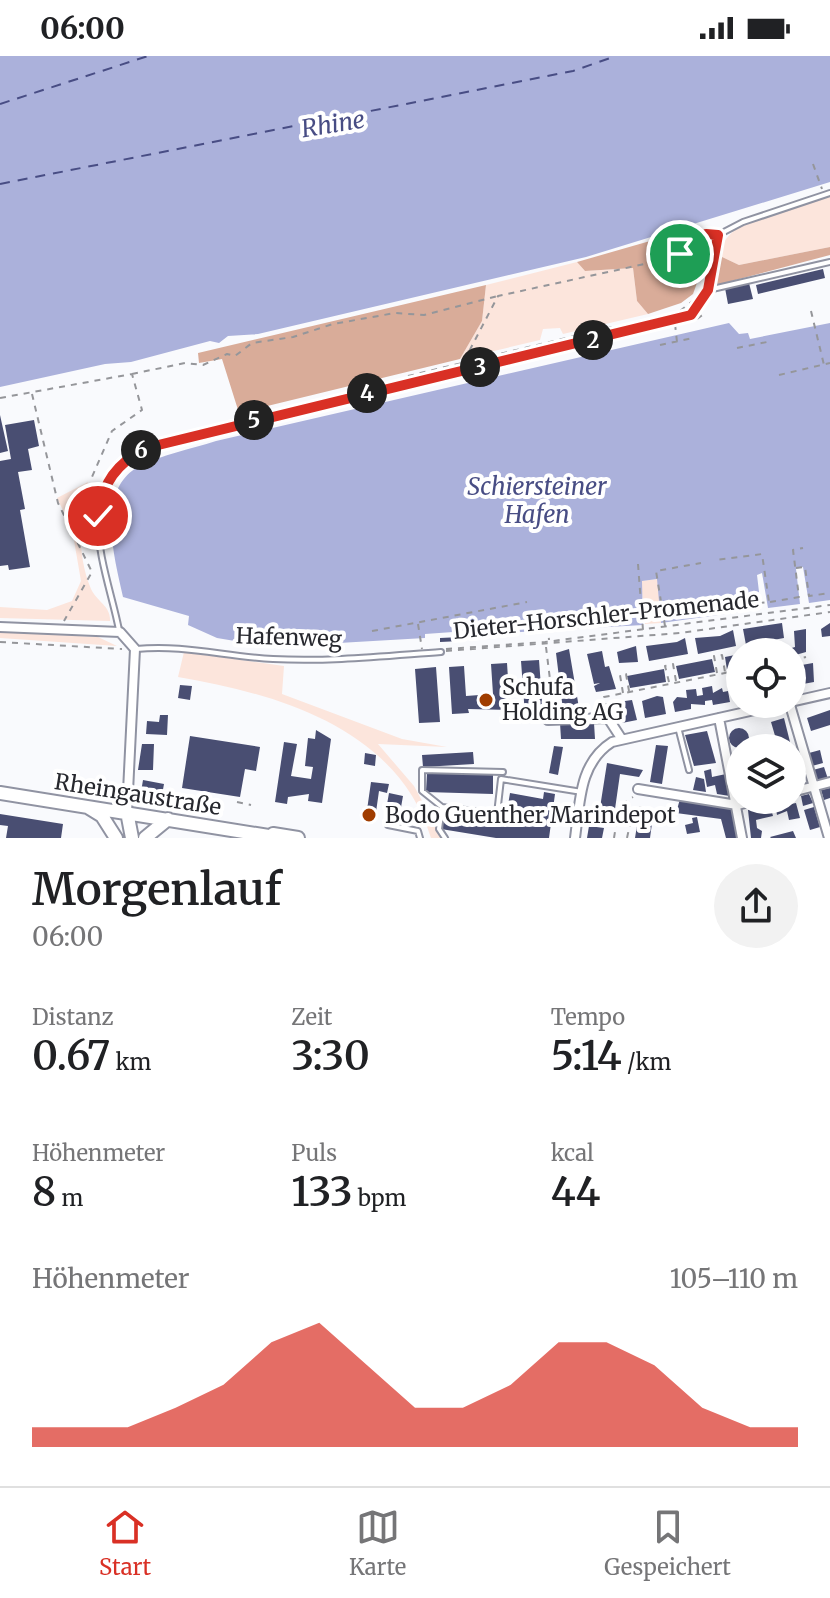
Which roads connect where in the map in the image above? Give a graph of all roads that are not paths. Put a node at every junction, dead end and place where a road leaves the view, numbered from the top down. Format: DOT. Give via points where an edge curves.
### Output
graph roads {
  1 [pos="830,193"];
  2 [pos="830,262"];
  3 [pos="708,290"];
  4 [pos="0,627"];
  5 [pos="120,632"];
  6 [pos="135,649"];
  7 [pos="441,652"];
  8 [pos="830,693"];
  9 [pos="806,700"];
  10 [pos="726,717"];
  11 [pos="719,718"];
  12 [pos="794,718"];
  13 [pos="548,720"];
  14 [pos="678,727"];
  15 [pos="621,738"];
  16 [pos="726,752"];
  17 [pos="689,770"];
  18 [pos="503,772"];
  19 [pos="830,782"];
  20 [pos="813,787"];
  21 [pos="638,789"];
  22 [pos="806,789"];
  23 [pos="582,792"];
  24 [pos="0,793"];
  25 [pos="726,803"];
  26 [pos="83,805"];
  27 [pos="442,807"];
  28 [pos="127,812"];
  29 [pos="738,814"];
  30 [pos="168,819"];
  31 [pos="388,825"];
  32 [pos="276,836"];
  33 [pos="117,838"];
  34 [pos="132,838"];
  35 [pos="145,838"];
  36 [pos="298,838"];
  37 [pos="420,838"];
  38 [pos="445,838"];
  39 [pos="575,838"];
  40 [pos="742,838"];
  41 [pos="829,838"];
  1 -- 3 [label="lane" via="718,235"];
  2 -- 3 [label="lane"];
  3 -- 5 [label="lane" via="691,315 677,320 185,436 130,457 104,487 98,516 102,561"];
  4 -- 5 [label="street"];
  5 -- 6 [label="street"];
  6 -- 7 [label="lane, Hafenweg" via="182,647 306,660"];
  6 -- 28 [label="street"];
  8 -- 9 [label="street"];
  10 -- 11 [label="street"];
  11 -- 14 [label="street"];
  11 -- 16 [label="street"];
  12 -- 20 [label="street"];
  13 -- 15 [label="street" via="608,718"];
  14 -- 15 [label="street"];
  14 -- 17 [label="lane"];
  15 -- 23 [label="street" via="595,755"];
  18 -- 27 [label="lane" via="422,770 422,791"];
  19 -- 20 [label="street"];
  20 -- 22 [label="street"];
  20 -- 41 [label="street"];
  21 -- 25 [label="street"];
  23 -- 27 [label="lane" via="501,779 497,814"];
  23 -- 39 [label="street"];
  24 -- 26 [label="main road, Rheingaustraße"];
  26 -- 28 [label="main road, Rheingaustraße"];
  26 -- 33 [label="main road" via="102,816"];
  27 -- 38 [label="lane" via="439,829"];
  28 -- 30 [label="main road, Rheingaustraße"];
  28 -- 33 [label="main road"];
  28 -- 34 [label="main road"];
  29 -- 40 [label="street"];
  30 -- 32 [label="main road, Rheingaustraße"];
  30 -- 35 [label="main road"];
  31 -- 37 [label="lane" via="418,831"];
  32 -- 36 [label="main road, Rheingaustraße"];
}
